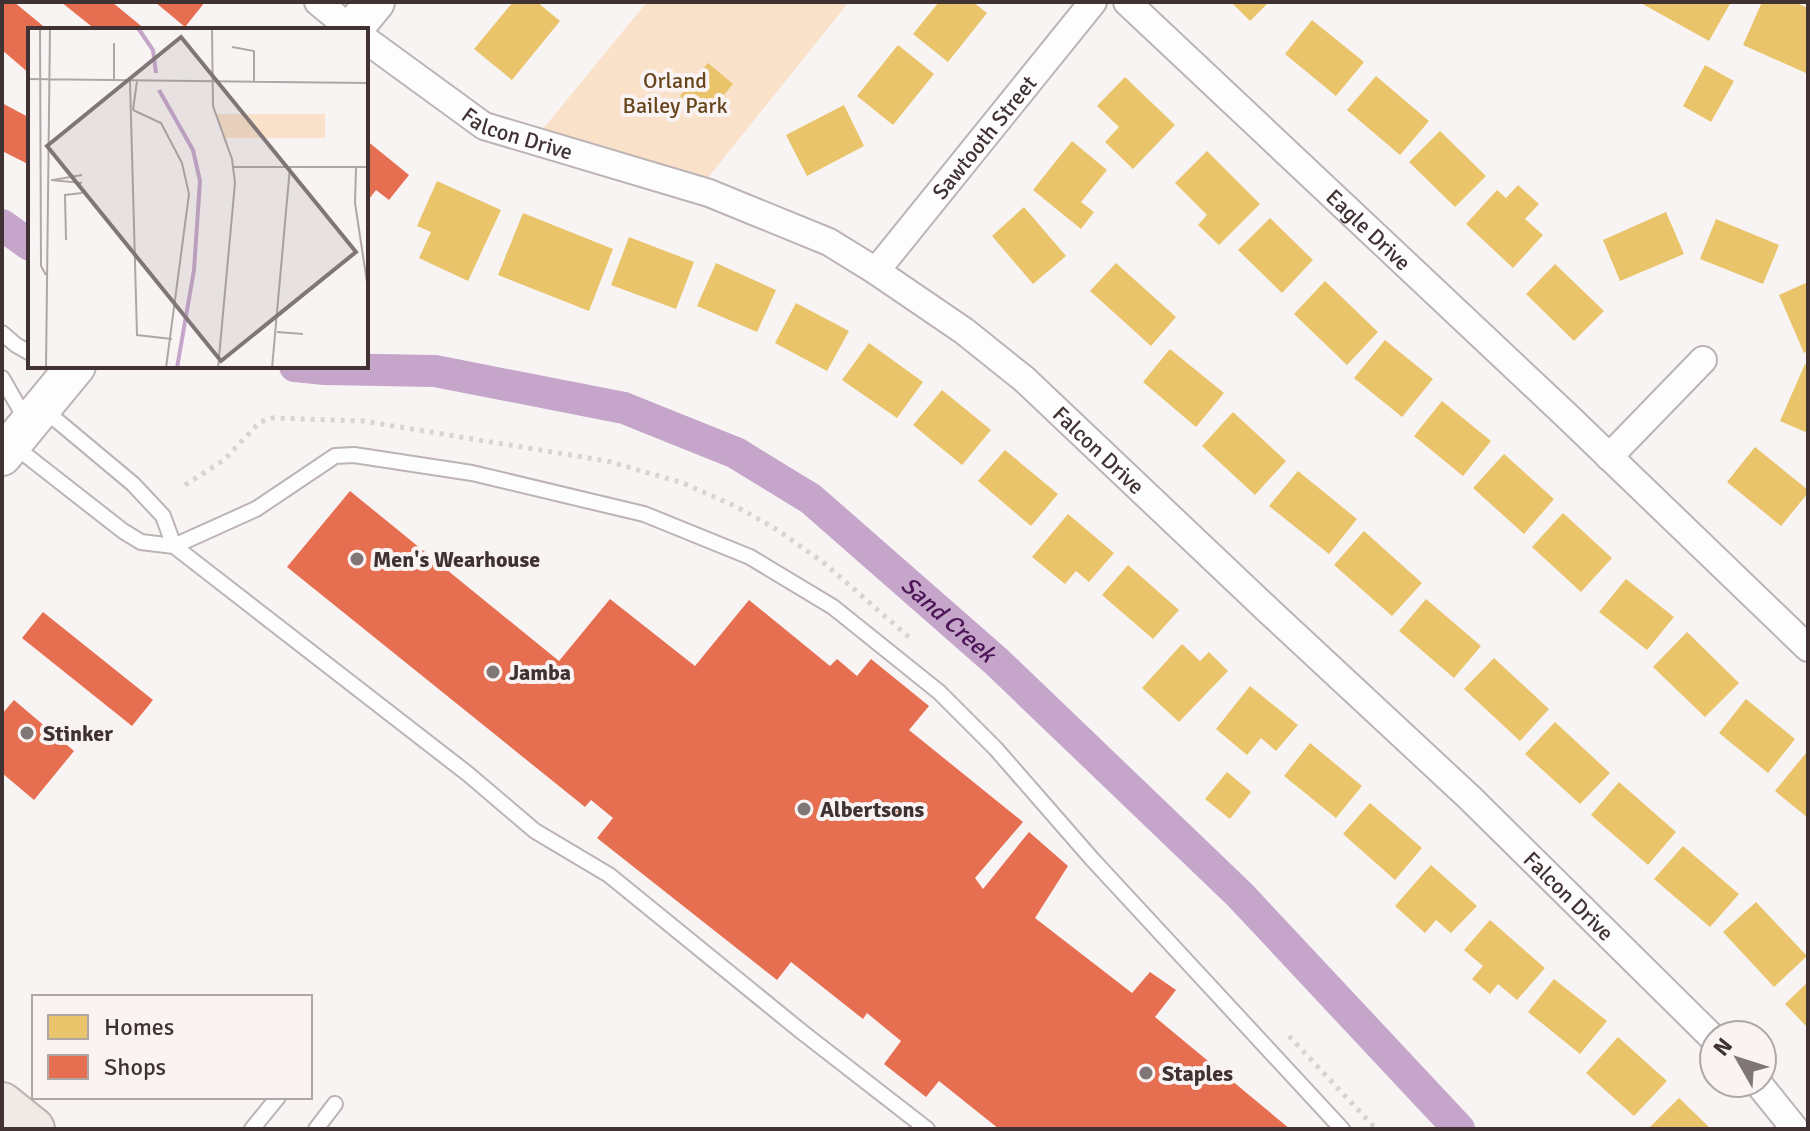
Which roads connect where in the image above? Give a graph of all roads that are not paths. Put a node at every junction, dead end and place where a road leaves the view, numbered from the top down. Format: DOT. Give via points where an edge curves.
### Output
graph roads {
  1 [pos="318,2"];
  2 [pos="375,2"];
  3 [pos="1093,2"];
  4 [pos="1127,2"];
  5 [pos="350,28"];
  6 [pos="354,28"];
  7 [pos="368,41"];
  8 [pos="876,271"];
  9 [pos="2,333"];
  10 [pos="28,352"];
  11 [pos="1703,360"];
  12 [pos="74,368"];
  13 [pos="2,378"];
  14 [pos="20,434"];
  15 [pos="1609,457"];
  16 [pos="174,546"];
  17 [pos="1808,648"];
  18 [pos="1698,1023"];
  19 [pos="276,1099"];
  20 [pos="1771,1099"];
  21 [pos="2,1104"];
  22 [pos="335,1104"];
  23 [pos="33,1129"];
  24 [pos="252,1129"];
  25 [pos="316,1129"];
  26 [pos="927,1129"];
  27 [pos="1342,1129"];
  28 [pos="1795,1129"];
  1 -- 5 [label="street"];
  2 -- 6 [label="main road"];
  3 -- 8 [label="street, Sawtooth Street"];
  4 -- 15 [label="street, Eagle Drive"];
  7 -- 8 [label="street, Falcon Drive" via="484,126 709,193 829,242"];
  8 -- 18 [label="street, Falcon Drive" via="1024,379 1470,798"];
  9 -- 10 [label="lane"];
  11 -- 15 [label="street"];
  12 -- 14 [label="main road"];
  13 -- 14 [label="lane" via="21,411"];
  14 -- 16 [label="lane" via="123,531 141,542"];
  14 -- 16 [label="lane" via="133,484 163,516"];
  15 -- 17 [label="street, Eagle Drive"];
  16 -- 26 [label="lane" via="535,831 609,875"];
  16 -- 27 [label="lane" via="256,509 335,456 354,455 472,473 644,514 750,557 833,607 939,692"];
  19 -- 24 [label="lane"];
  20 -- 28 [label="street"];
  21 -- 23 [label="main road"];
  22 -- 25 [label="lane"];
}
